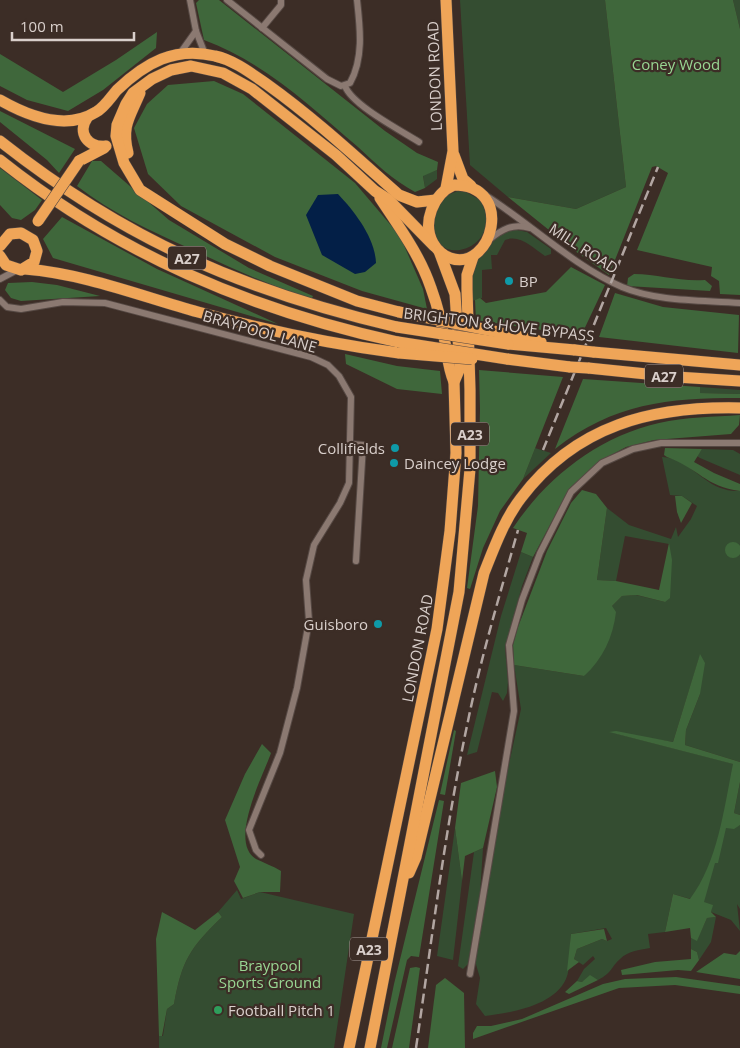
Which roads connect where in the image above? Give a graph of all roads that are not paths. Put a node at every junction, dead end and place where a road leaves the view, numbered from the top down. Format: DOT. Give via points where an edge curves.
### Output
graph roads {
  1 [pos="227,0"];
  2 [pos="281,0"];
  3 [pos="357,0"];
  4 [pos="446,0"];
  5 [pos="192,1"];
  6 [pos="262,28"];
  7 [pos="196,31"];
  8 [pos="180,53"];
  9 [pos="205,54"];
  10 [pos="144,86"];
  11 [pos="345,86"];
  12 [pos="0,100"];
  13 [pos="92,115"];
  14 [pos="82,130"];
  15 [pos="117,130"];
  16 [pos="0,141"];
  17 [pos="419,142"];
  18 [pos="106,146"];
  19 [pos="453,151"];
  20 [pos="0,160"];
  21 [pos="79,161"];
  22 [pos="470,186"];
  23 [pos="446,188"];
  24 [pos="375,191"];
  25 [pos="484,194"];
  26 [pos="436,200"];
  27 [pos="157,201"];
  28 [pos="38,221"];
  29 [pos="533,229"];
  30 [pos="21,233"];
  31 [pos="33,240"];
  32 [pos="487,242"];
  33 [pos="0,246"];
  34 [pos="436,249"];
  35 [pos="0,256"];
  36 [pos="472,257"];
  37 [pos="21,269"];
  38 [pos="0,279"];
  39 [pos="0,300"];
  40 [pos="740,303"];
  41 [pos="508,339"];
  42 [pos="398,348"];
  43 [pos="740,365"];
  44 [pos="740,381"];
  45 [pos="454,382"];
  46 [pos="740,408"];
  47 [pos="740,442"];
  48 [pos="350,444"];
  49 [pos="356,561"];
  50 [pos="261,855"];
  51 [pos="402,893"];
  52 [pos="470,974"];
  53 [pos="349,1048"];
  54 [pos="370,1048"];
  1 -- 6 [label="street"];
  2 -- 6 [label="street" via="281,5"];
  3 -- 11 [label="street" via="361,32 358,60 352,79"];
  4 -- 19 [label="highway, LONDON ROAD"];
  5 -- 7 [label="street"];
  6 -- 11 [label="street" via="327,79"];
  7 -- 8 [label="street"];
  7 -- 9 [label="street"];
  8 -- 9 [label="highway"];
  8 -- 13 [label="highway" via="156,60 133,74"];
  9 -- 26 [label="highway" via="243,68 284,97 399,195 417,202"];
  10 -- 15 [label="highway" via="133,93 126,104"];
  10 -- 24 [label="highway" via="162,74 182,67 203,67 223,73 286,115"];
  10 -- 27 [label="highway, A27" via="126,124 126,143 139,177"];
  11 -- 17 [label="street" via="348,94"];
  12 -- 13 [label="highway" via="43,119 59,121"];
  13 -- 14 [label="highway"];
  13 -- 15 [label="highway" via="112,116"];
  14 -- 18 [label="highway" via="92,144"];
  14 -- 21 [label="highway"];
  15 -- 18 [label="highway"];
  15 -- 27 [label="highway, A27" via="124,163 134,182"];
  16 -- 41 [label="highway, BRIGHTON & HOVE BYPASS / A27, bridge" via="79,199 173,252 263,290 397,327"];
  18 -- 21 [label="highway"];
  19 -- 22 [label="highway, LONDON ROAD" via="458,168"];
  19 -- 23 [label="highway, LONDON ROAD"];
  20 -- 42 [label="highway, BRIGHTON & HOVE BYPASS / A27" via="64,206 173,269 267,307"];
  21 -- 28 [label="highway, bridge"];
  22 -- 23 [label="highway"];
  22 -- 25 [label="highway"];
  23 -- 26 [label="highway"];
  24 -- 34 [label="highway" via="389,200"];
  24 -- 45 [label="highway" via="422,264"];
  25 -- 29 [label="street, MILL ROAD"];
  25 -- 32 [label="highway" via="492,219"];
  26 -- 34 [label="highway" via="429,233"];
  27 -- 41 [label="highway, A27, bridge" via="225,244 348,298"];
  28 -- 30 [label="highway"];
  28 -- 31 [label="highway"];
  29 -- 32 [label="street, MILL ROAD" via="512,226"];
  29 -- 40 [label="street, MILL ROAD" via="587,268 623,287 667,298"];
  30 -- 31 [label="highway"];
  30 -- 33 [label="highway" via="10,234"];
  31 -- 37 [label="highway" via="36,256"];
  32 -- 36 [label="highway"];
  34 -- 36 [label="highway" via="454,259"];
  34 -- 45 [label="highway, LONDON ROAD / A23" via="454,294 460,368"];
  35 -- 37 [label="highway" via="6,265"];
  36 -- 51 [label="highway, LONDON ROAD / A23" via="467,275 470,469 466,532 458,592"];
  37 -- 38 [label="street"];
  37 -- 42 [label="highway, A27" via="92,279 196,312 300,337"];
  39 -- 48 [label="street, BRAYPOOL LANE" via="7,306 21,309 62,302 106,303 311,357 328,365 352,397"];
  41 -- 43 [label="highway, BRIGHTON & HOVE BYPASS / A27, bridge" via="575,350"];
  42 -- 44 [label="highway, A27, bridge" via="455,360 507,359 676,378"];
  45 -- 53 [label="highway, LONDON ROAD / A23" via="456,453 437,629"];
  46 -- 51 [label="highway" via="676,410 613,426 562,456 520,499 498,536 484,573 416,857"];
  47 -- 52 [label="street" via="661,443 633,449 602,463 571,492 540,553 509,645 514,711"];
  48 -- 49 [label="street" via="363,445"];
  48 -- 50 [label="street, BRAYPOOL LANE" via="349,483 314,545 306,580 309,621 294,701 280,753 249,830"];
  51 -- 54 [label="highway, LONDON ROAD / A23"];
}
